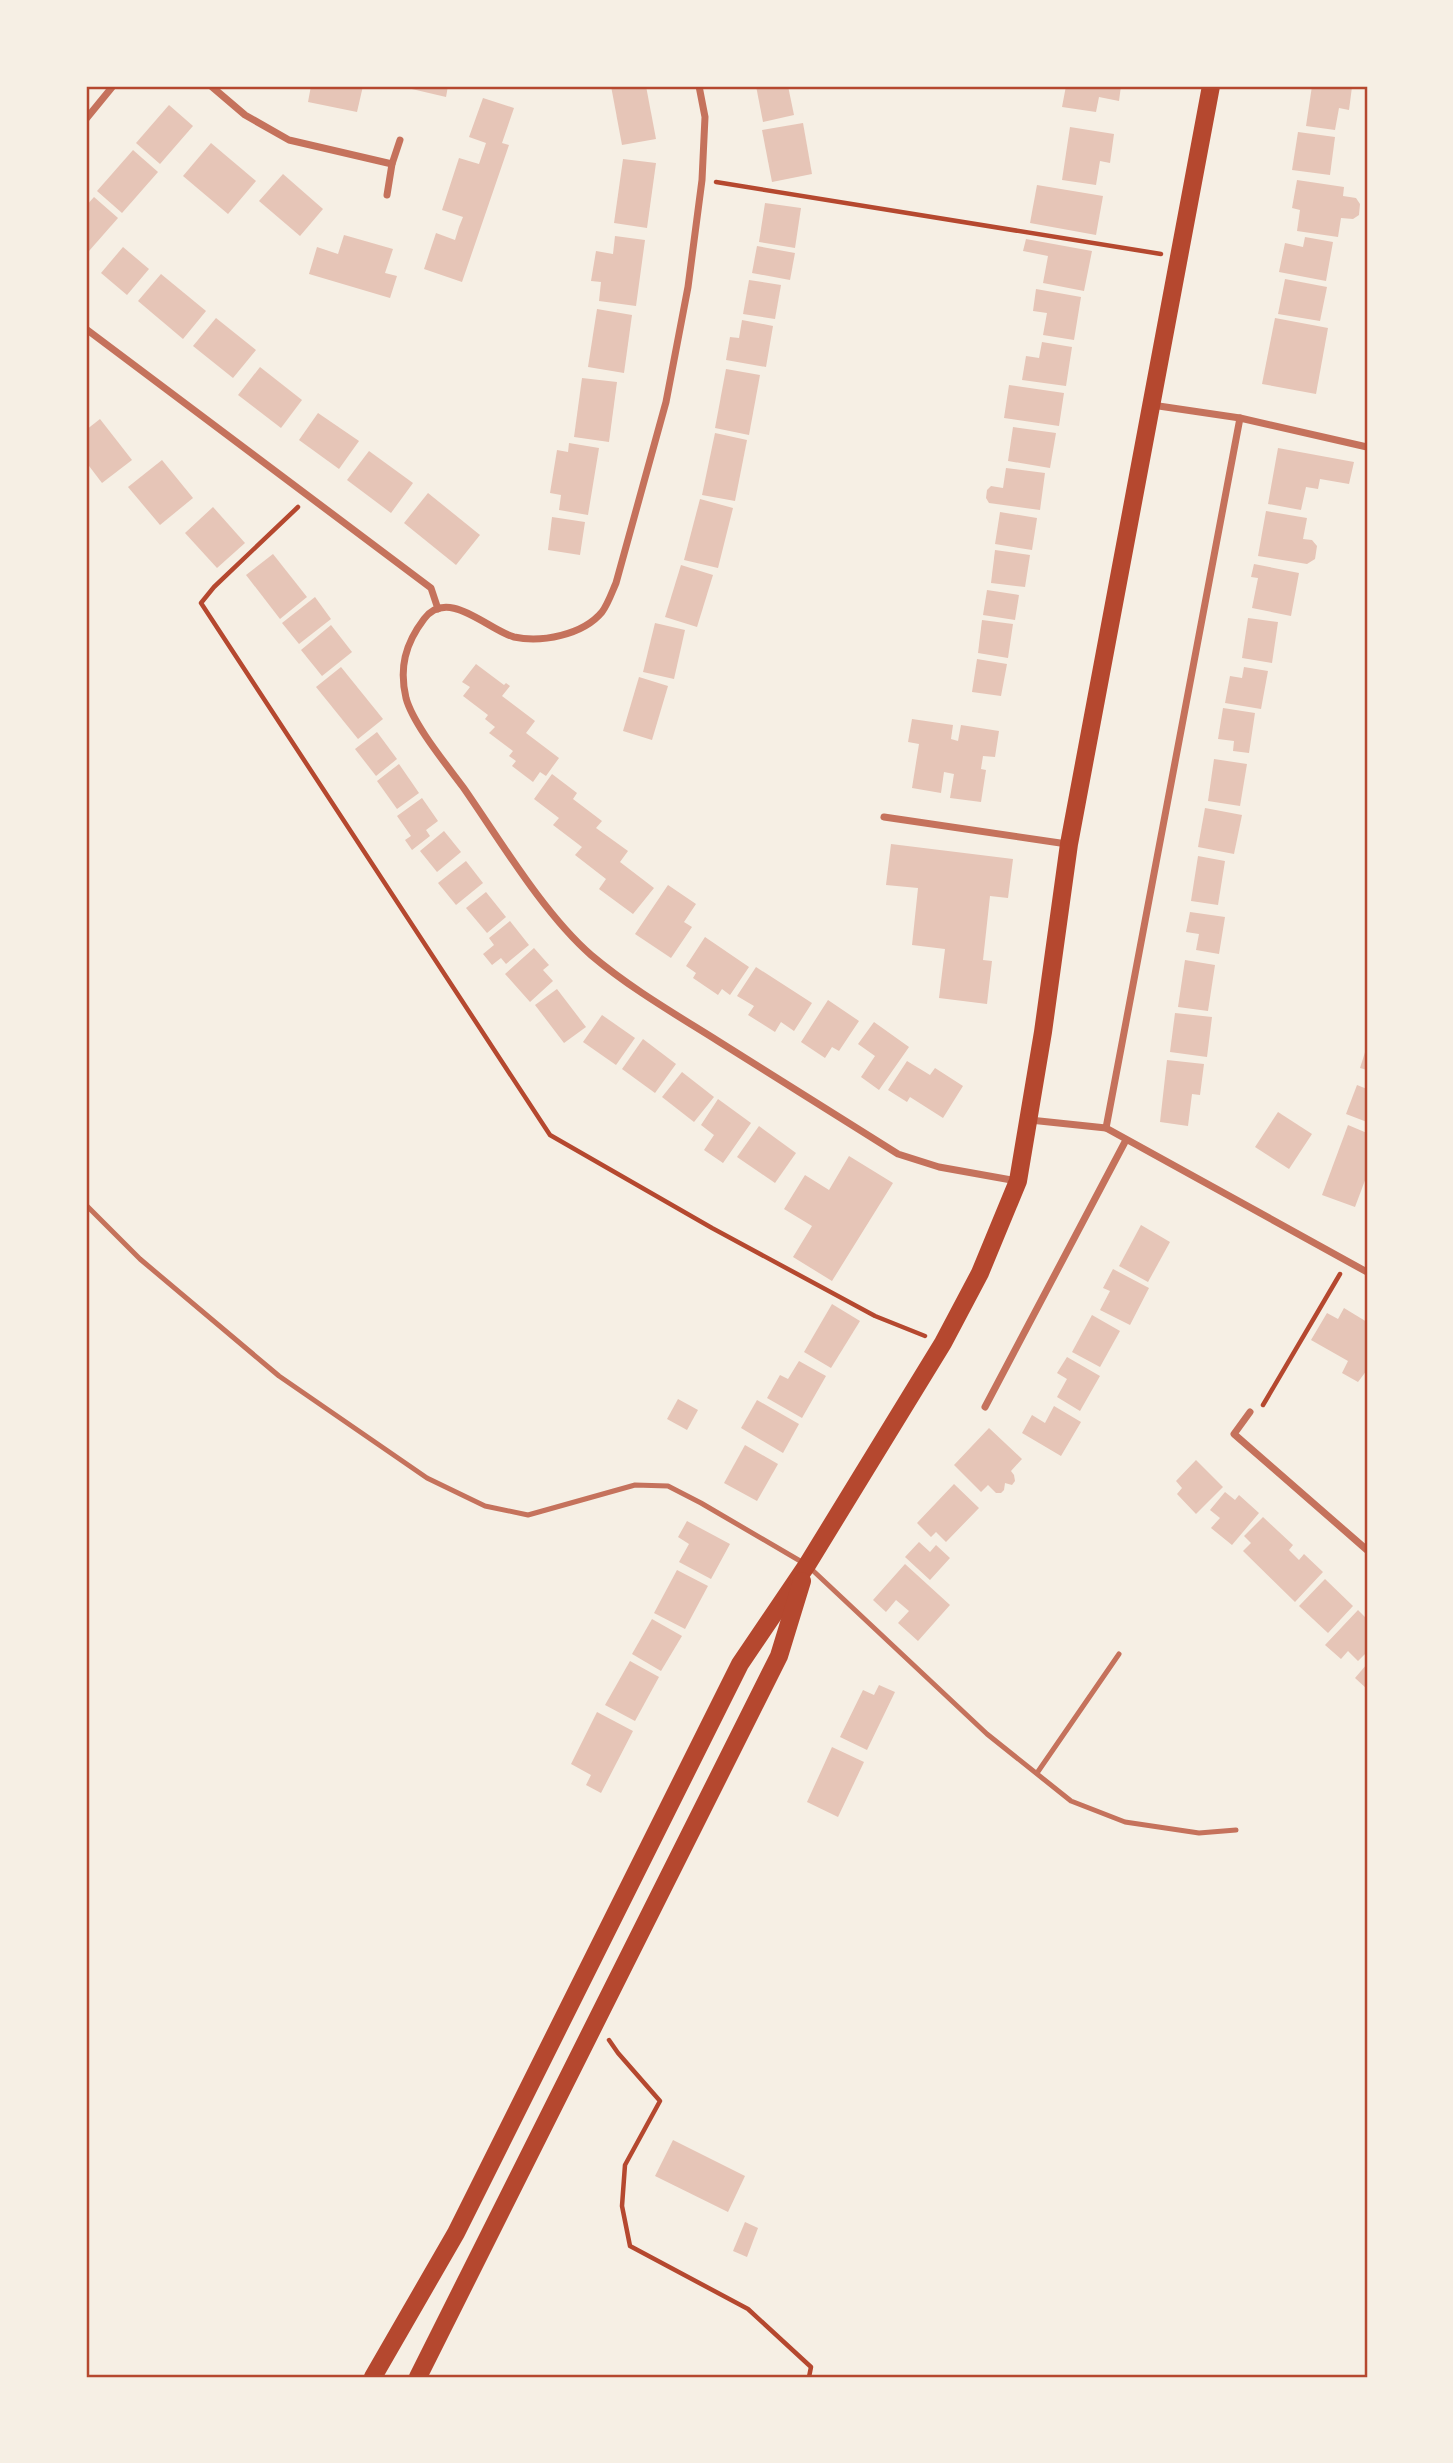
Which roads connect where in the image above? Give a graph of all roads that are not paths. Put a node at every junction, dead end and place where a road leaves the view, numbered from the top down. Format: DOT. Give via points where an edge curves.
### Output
graph roads {
  1 [pos="113,86"];
  2 [pos="211,86"];
  3 [pos="699,86"];
  4 [pos="1211,86"];
  5 [pos="86,119"];
  6 [pos="400,140"];
  7 [pos="392,164"];
  8 [pos="387,195"];
  9 [pos="86,329"];
  10 [pos="1150,405"];
  11 [pos="1240,418"];
  12 [pos="1367,447"];
  13 [pos="438,609"];
  14 [pos="884,817"];
  15 [pos="1069,844"];
  16 [pos="1029,1120"];
  17 [pos="1106,1128"];
  18 [pos="1126,1140"];
  19 [pos="1018,1181"];
  20 [pos="86,1205"];
  21 [pos="1367,1272"];
  22 [pos="985,1407"];
  23 [pos="1250,1412"];
  24 [pos="1367,1550"];
  25 [pos="807,1565"];
  26 [pos="1119,1654"];
  27 [pos="1037,1773"];
  28 [pos="1236,1830"];
  29 [pos="373,2377"];
  30 [pos="418,2377"];
  1 -- 5 [label="street"];
  2 -- 7 [label="street" via="245,115 289,140"];
  3 -- 13 [label="street" via="705,117 702,180 688,288 667,402 616,583 603,611 576,629 537,639 513,637 452,607"];
  4 -- 10 [label="main road"];
  6 -- 7 [label="street"];
  7 -- 8 [label="street"];
  9 -- 13 [label="street" via="431,588"];
  10 -- 11 [label="street"];
  10 -- 15 [label="main road"];
  11 -- 12 [label="street"];
  11 -- 17 [label="street"];
  13 -- 19 [label="street" via="426,616 407,644 402,674 407,702 552,913 590,954 659,1004 898,1154 939,1167"];
  14 -- 15 [label="street"];
  15 -- 16 [label="main road"];
  16 -- 17 [label="street"];
  16 -- 19 [label="main road"];
  17 -- 18 [label="street"];
  18 -- 21 [label="street"];
  18 -- 22 [label="street"];
  19 -- 25 [label="main road" via="980,1273 943,1343"];
  20 -- 25 [label="lane" via="140,1259 279,1376 439,1483 485,1506 528,1515 635,1485 668,1486"];
  23 -- 24 [label="street" via="1234,1434"];
  25 -- 27 [label="lane" via="987,1734"];
  25 -- 29 [label="main road" via="740,1664 456,2233"];
  25 -- 30 [label="main road" via="779,1656"];
  26 -- 27 [label="lane"];
  27 -- 28 [label="lane" via="1071,1801 1125,1822 1199,1833"];
}
